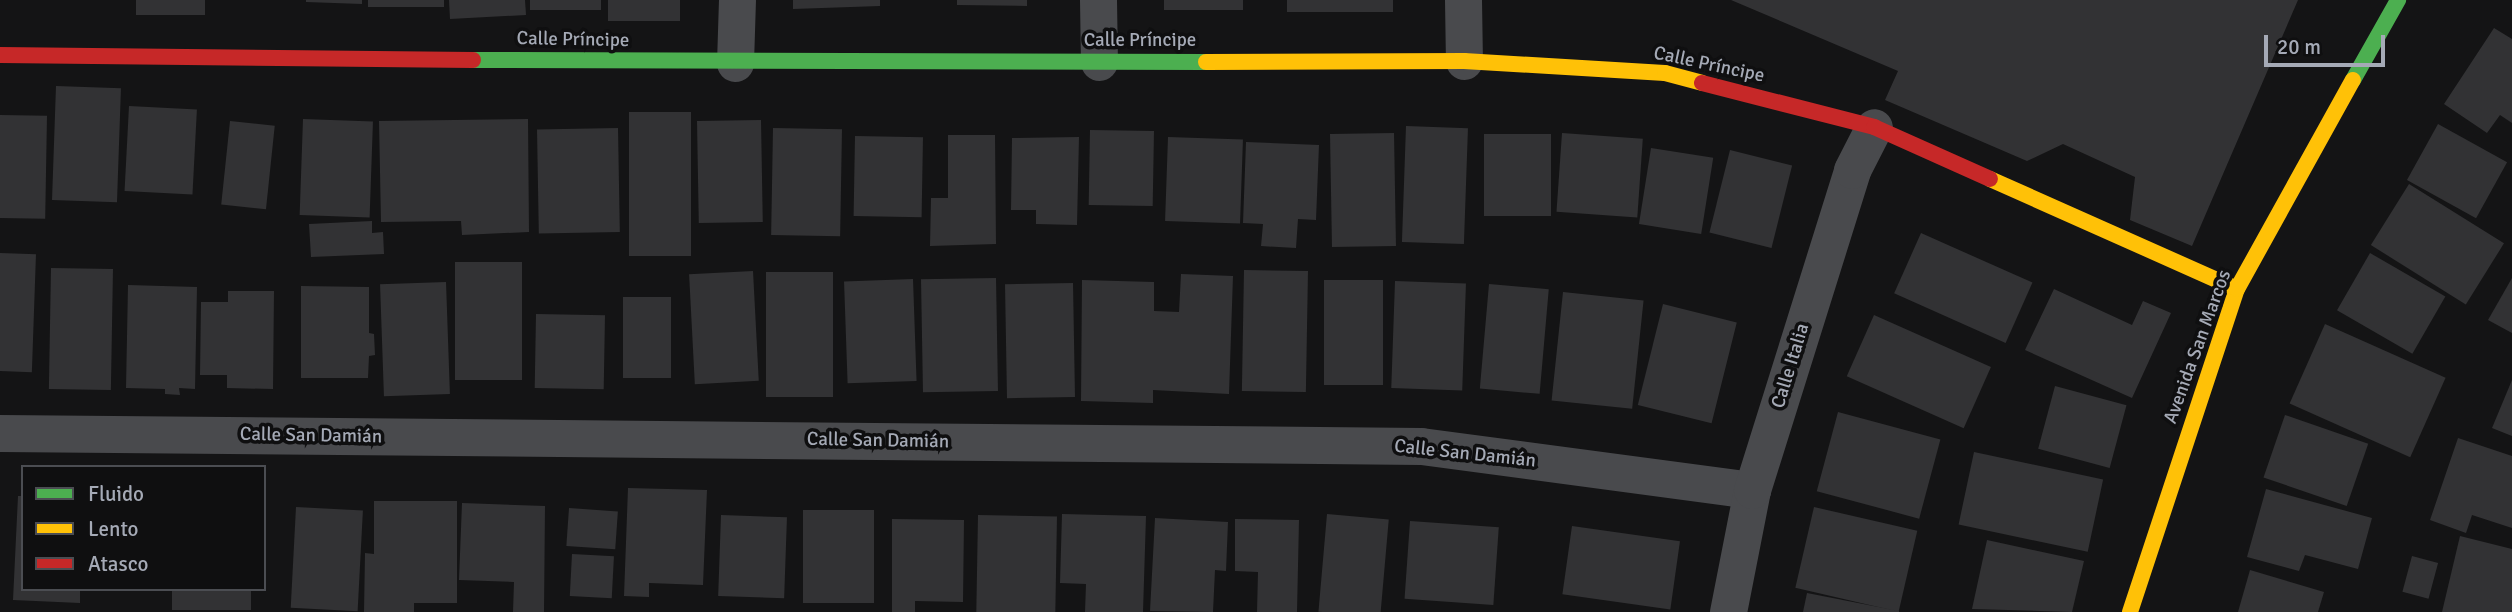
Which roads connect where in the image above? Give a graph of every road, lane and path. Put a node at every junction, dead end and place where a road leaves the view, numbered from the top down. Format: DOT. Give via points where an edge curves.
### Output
graph roads {
  1 [pos="737,0"];
  2 [pos="1098,0"];
  3 [pos="1463,0"];
  4 [pos="2398,0"];
  5 [pos="0,55"];
  6 [pos="1464,61"];
  7 [pos="1098,62"];
  8 [pos="736,63"];
  9 [pos="1874,127"];
  10 [pos="2237,289"];
  11 [pos="0,433"];
  12 [pos="1752,490"];
  13 [pos="1728,612"];
  14 [pos="2130,612"];
  1 -- 8 [label="street"];
  2 -- 7 [label="street"];
  3 -- 6 [label="street"];
  4 -- 10 [label="street, Avenida San Marcos"];
  5 -- 8 [label="street, Calle Príncipe"];
  6 -- 7 [label="street, Calle Príncipe"];
  6 -- 9 [label="street, Calle Príncipe" via="1665,73"];
  7 -- 8 [label="street, Calle Príncipe"];
  9 -- 10 [label="street, Calle Príncipe"];
  9 -- 12 [label="street, Calle Italia" via="1852,170"];
  10 -- 14 [label="street, Avenida San Marcos"];
  11 -- 12 [label="street, Calle San Damián" via="1421,446"];
  12 -- 13 [label="street, Calle Italia"];
}
